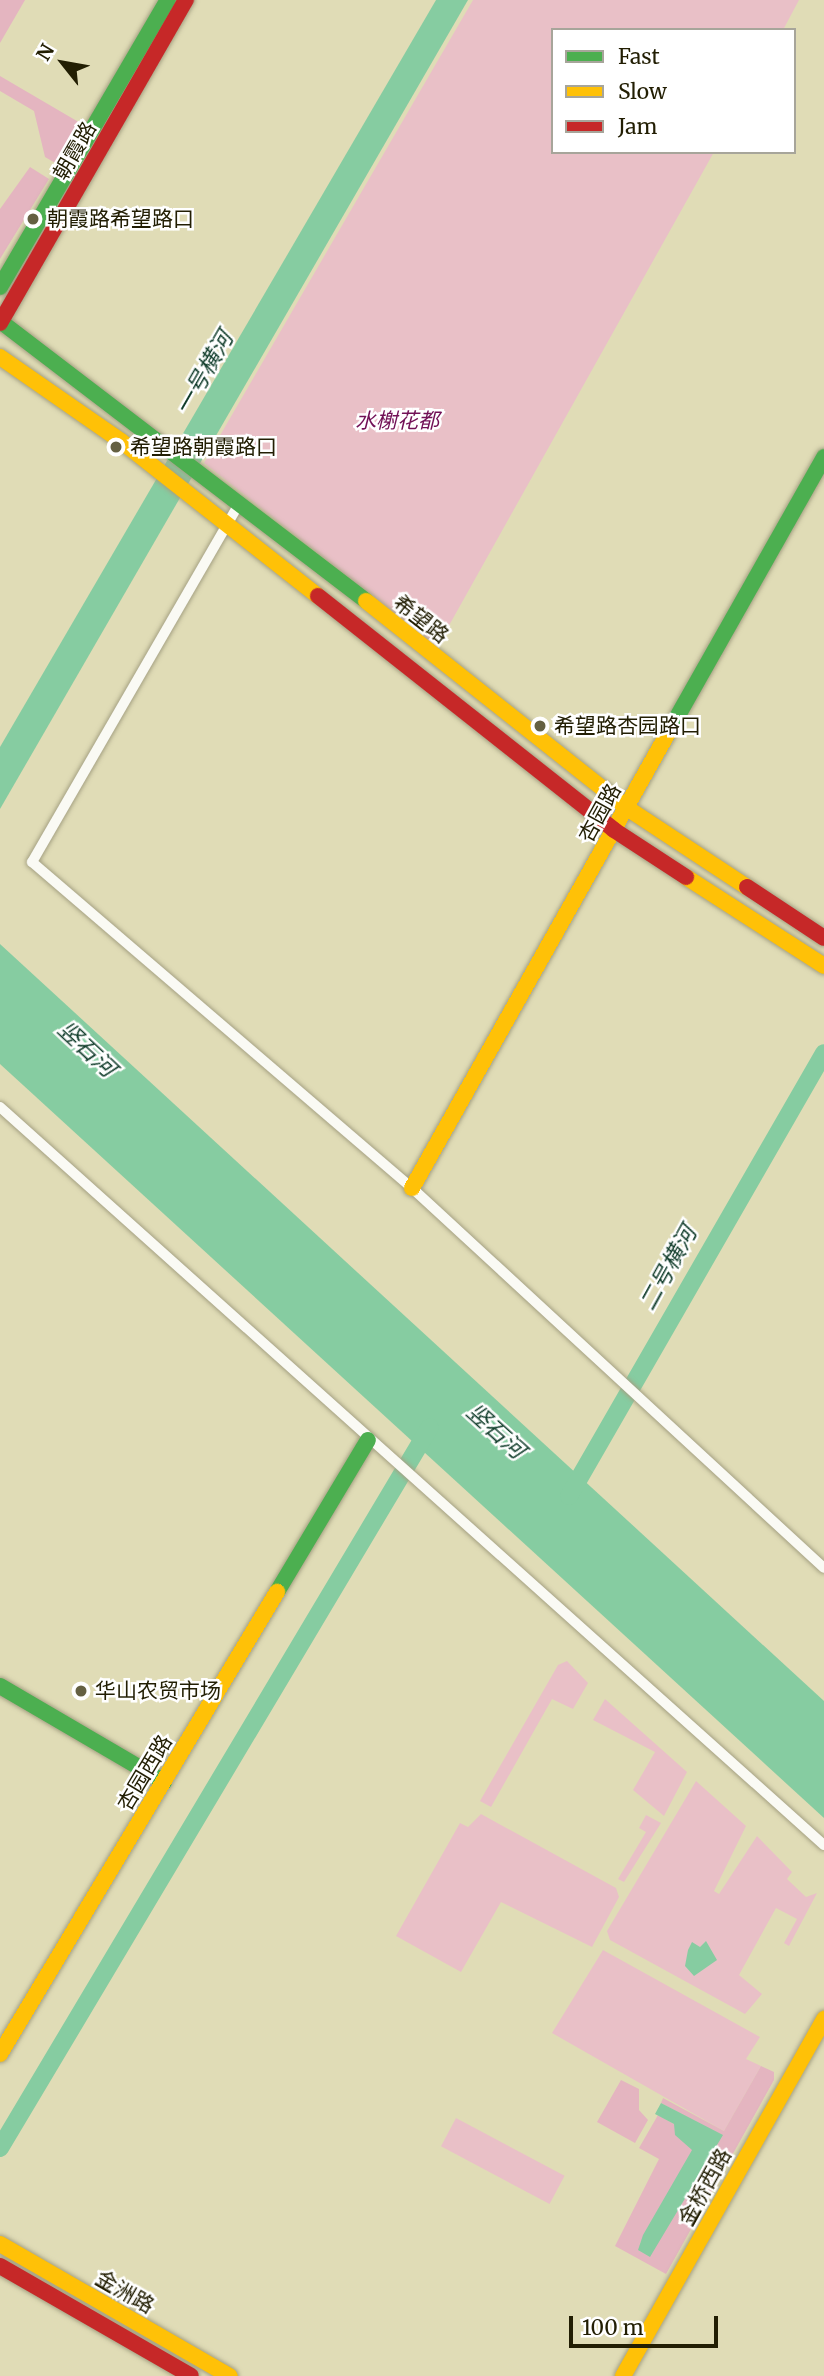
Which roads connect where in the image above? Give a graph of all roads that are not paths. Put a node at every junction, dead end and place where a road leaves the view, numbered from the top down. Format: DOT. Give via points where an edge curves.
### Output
graph roads {
  1 [pos="168,0"];
  2 [pos="186,0"];
  3 [pos="0,288"];
  4 [pos="0,322"];
  5 [pos="0,357"];
  6 [pos="824,457"];
  7 [pos="240,502"];
  8 [pos="224,524"];
  9 [pos="627,808"];
  10 [pos="614,831"];
  11 [pos="824,938"];
  12 [pos="824,966"];
  13 [pos="0,1107"];
  14 [pos="412,1188"];
  15 [pos="368,1440"];
  16 [pos="824,1568"];
  17 [pos="0,1686"];
  18 [pos="164,1782"];
  19 [pos="824,1845"];
  20 [pos="824,2019"];
  21 [pos="0,2054"];
  22 [pos="0,2244"];
  23 [pos="0,2266"];
  24 [pos="191,2376"];
  25 [pos="230,2376"];
  26 [pos="623,2376"];
  1 -- 3 [label="main road, 朝霞路"];
  2 -- 4 [label="main road, 朝霞路"];
  4 -- 7 [label="main road, 希望路"];
  5 -- 8 [label="main road"];
  6 -- 9 [label="main road, 杏园路"];
  7 -- 8 [label="street"];
  7 -- 9 [label="main road, 希望路"];
  8 -- 10 [label="main road"];
  8 -- 14 [label="street" via="32,862"];
  9 -- 10 [label="main road, 杏园路"];
  9 -- 11 [label="main road, 希望路"];
  10 -- 12 [label="main road"];
  10 -- 14 [label="main road, 杏园路"];
  13 -- 15 [label="street"];
  14 -- 16 [label="street" via="641,1404"];
  15 -- 18 [label="main road, 杏园西路"];
  15 -- 19 [label="street"];
  17 -- 18 [label="main road"];
  18 -- 21 [label="main road, 杏园西路"];
  20 -- 26 [label="main road, 金桥西路"];
  22 -- 25 [label="main road, 金洲路"];
  23 -- 24 [label="main road, 金洲路"];
}
